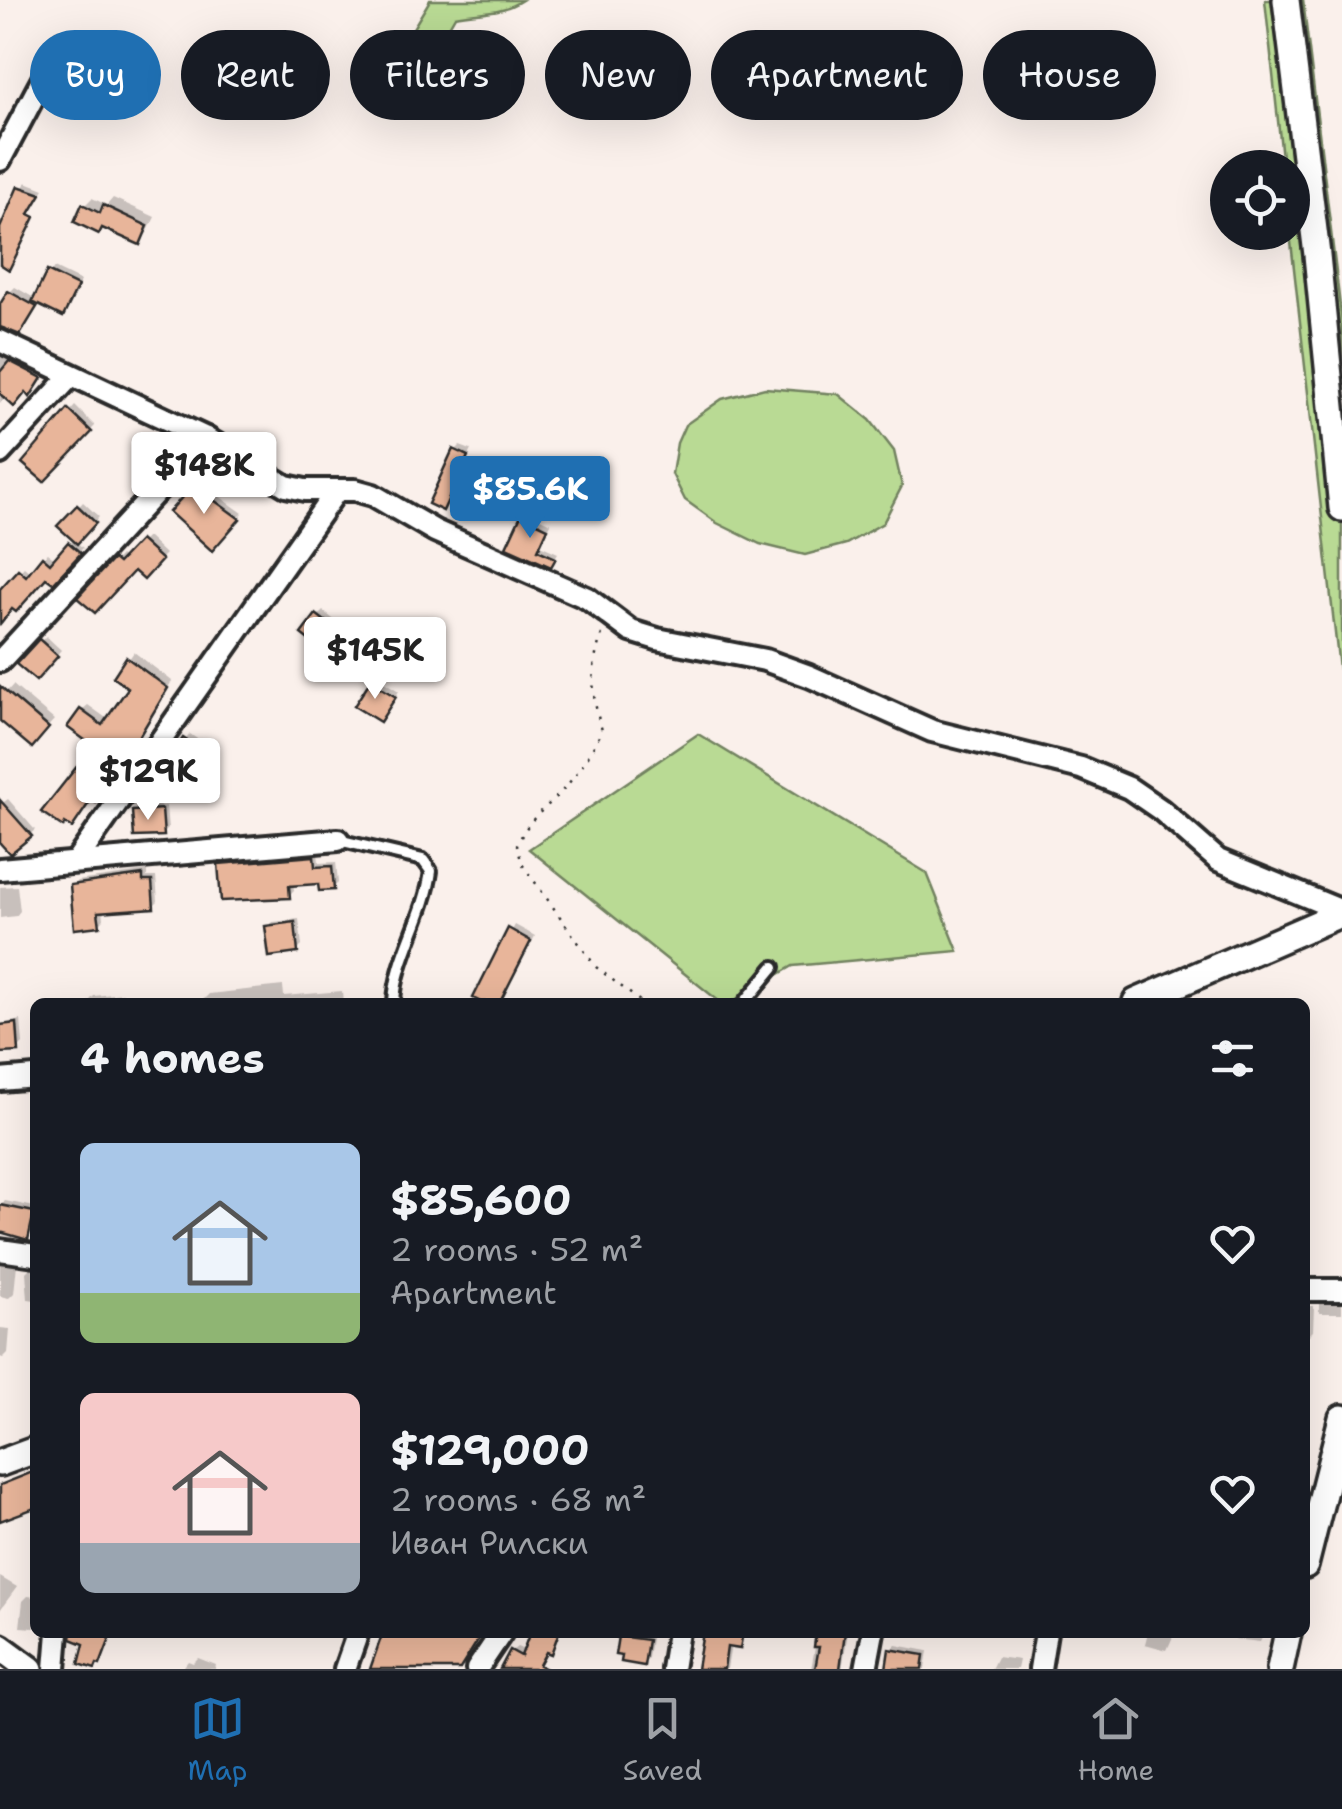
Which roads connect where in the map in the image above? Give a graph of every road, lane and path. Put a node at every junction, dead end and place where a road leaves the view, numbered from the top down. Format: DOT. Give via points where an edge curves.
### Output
graph roads {
  1 [pos="1286,0"];
  2 [pos="30,103"];
  3 [pos="0,160"];
  4 [pos="0,341"];
  5 [pos="70,376"];
  6 [pos="206,438"];
  7 [pos="0,453"];
  8 [pos="286,486"];
  9 [pos="337,490"];
  10 [pos="1342,508"];
  11 [pos="310,530"];
  12 [pos="610,614"];
  13 [pos="0,661"];
  14 [pos="338,840"];
  15 [pos="76,861"];
  16 [pos="0,869"];
  17 [pos="1342,912"];
  18 [pos="774,968"];
  19 [pos="395,998"];
  20 [pos="636,998"];
  21 [pos="748,998"];
  22 [pos="1145,998"];
  23 [pos="30,1077"];
  24 [pos="0,1080"];
  25 [pos="0,1250"];
  26 [pos="30,1253"];
  27 [pos="1310,1290"];
  28 [pos="1342,1290"];
  29 [pos="1342,1418"];
  30 [pos="30,1452"];
  31 [pos="0,1463"];
  32 [pos="1310,1545"];
  33 [pos="58,1638"];
  34 [pos="356,1638"];
  35 [pos="498,1638"];
  36 [pos="677,1638"];
  37 [pos="872,1638"];
  38 [pos="1045,1638"];
  39 [pos="1287,1638"];
  40 [pos="0,1647"];
  41 [pos="30,1669"];
  42 [pos="55,1669"];
  43 [pos="345,1669"];
  44 [pos="477,1669"];
  45 [pos="672,1669"];
  46 [pos="866,1669"];
  47 [pos="1040,1669"];
  48 [pos="1280,1669"];
  1 -- 10 [label="street"];
  2 -- 3 [label="street"];
  4 -- 5 [label="street"];
  5 -- 6 [label="street"];
  5 -- 7 [label="street"];
  6 -- 8 [label="street"];
  6 -- 13 [label="street"];
  8 -- 9 [label="street"];
  8 -- 11 [label="street"];
  9 -- 11 [label="street"];
  9 -- 12 [label="street" via="374,494 435,531"];
  11 -- 15 [label="street"];
  12 -- 17 [label="street" via="657,639 765,660 932,731 1081,768 1161,810 1218,860"];
  12 -- 20 [label="path" via="592,678 602,730 594,750 527,823 516,846 596,967"];
  14 -- 15 [label="street"];
  14 -- 19 [label="lane" via="423,860 431,872"];
  15 -- 16 [label="street"];
  17 -- 22 [label="street"];
  18 -- 21 [label="lane"];
  23 -- 24 [label="street"];
  25 -- 26 [label="street"];
  27 -- 28 [label="street"];
  29 -- 32 [label="street"];
  30 -- 31 [label="street"];
  33 -- 42 [label="street"];
  34 -- 43 [label="street"];
  35 -- 44 [label="street"];
  36 -- 45 [label="street"];
  37 -- 46 [label="street"];
  38 -- 47 [label="street"];
  39 -- 48 [label="street"];
  40 -- 41 [label="street"];
}
